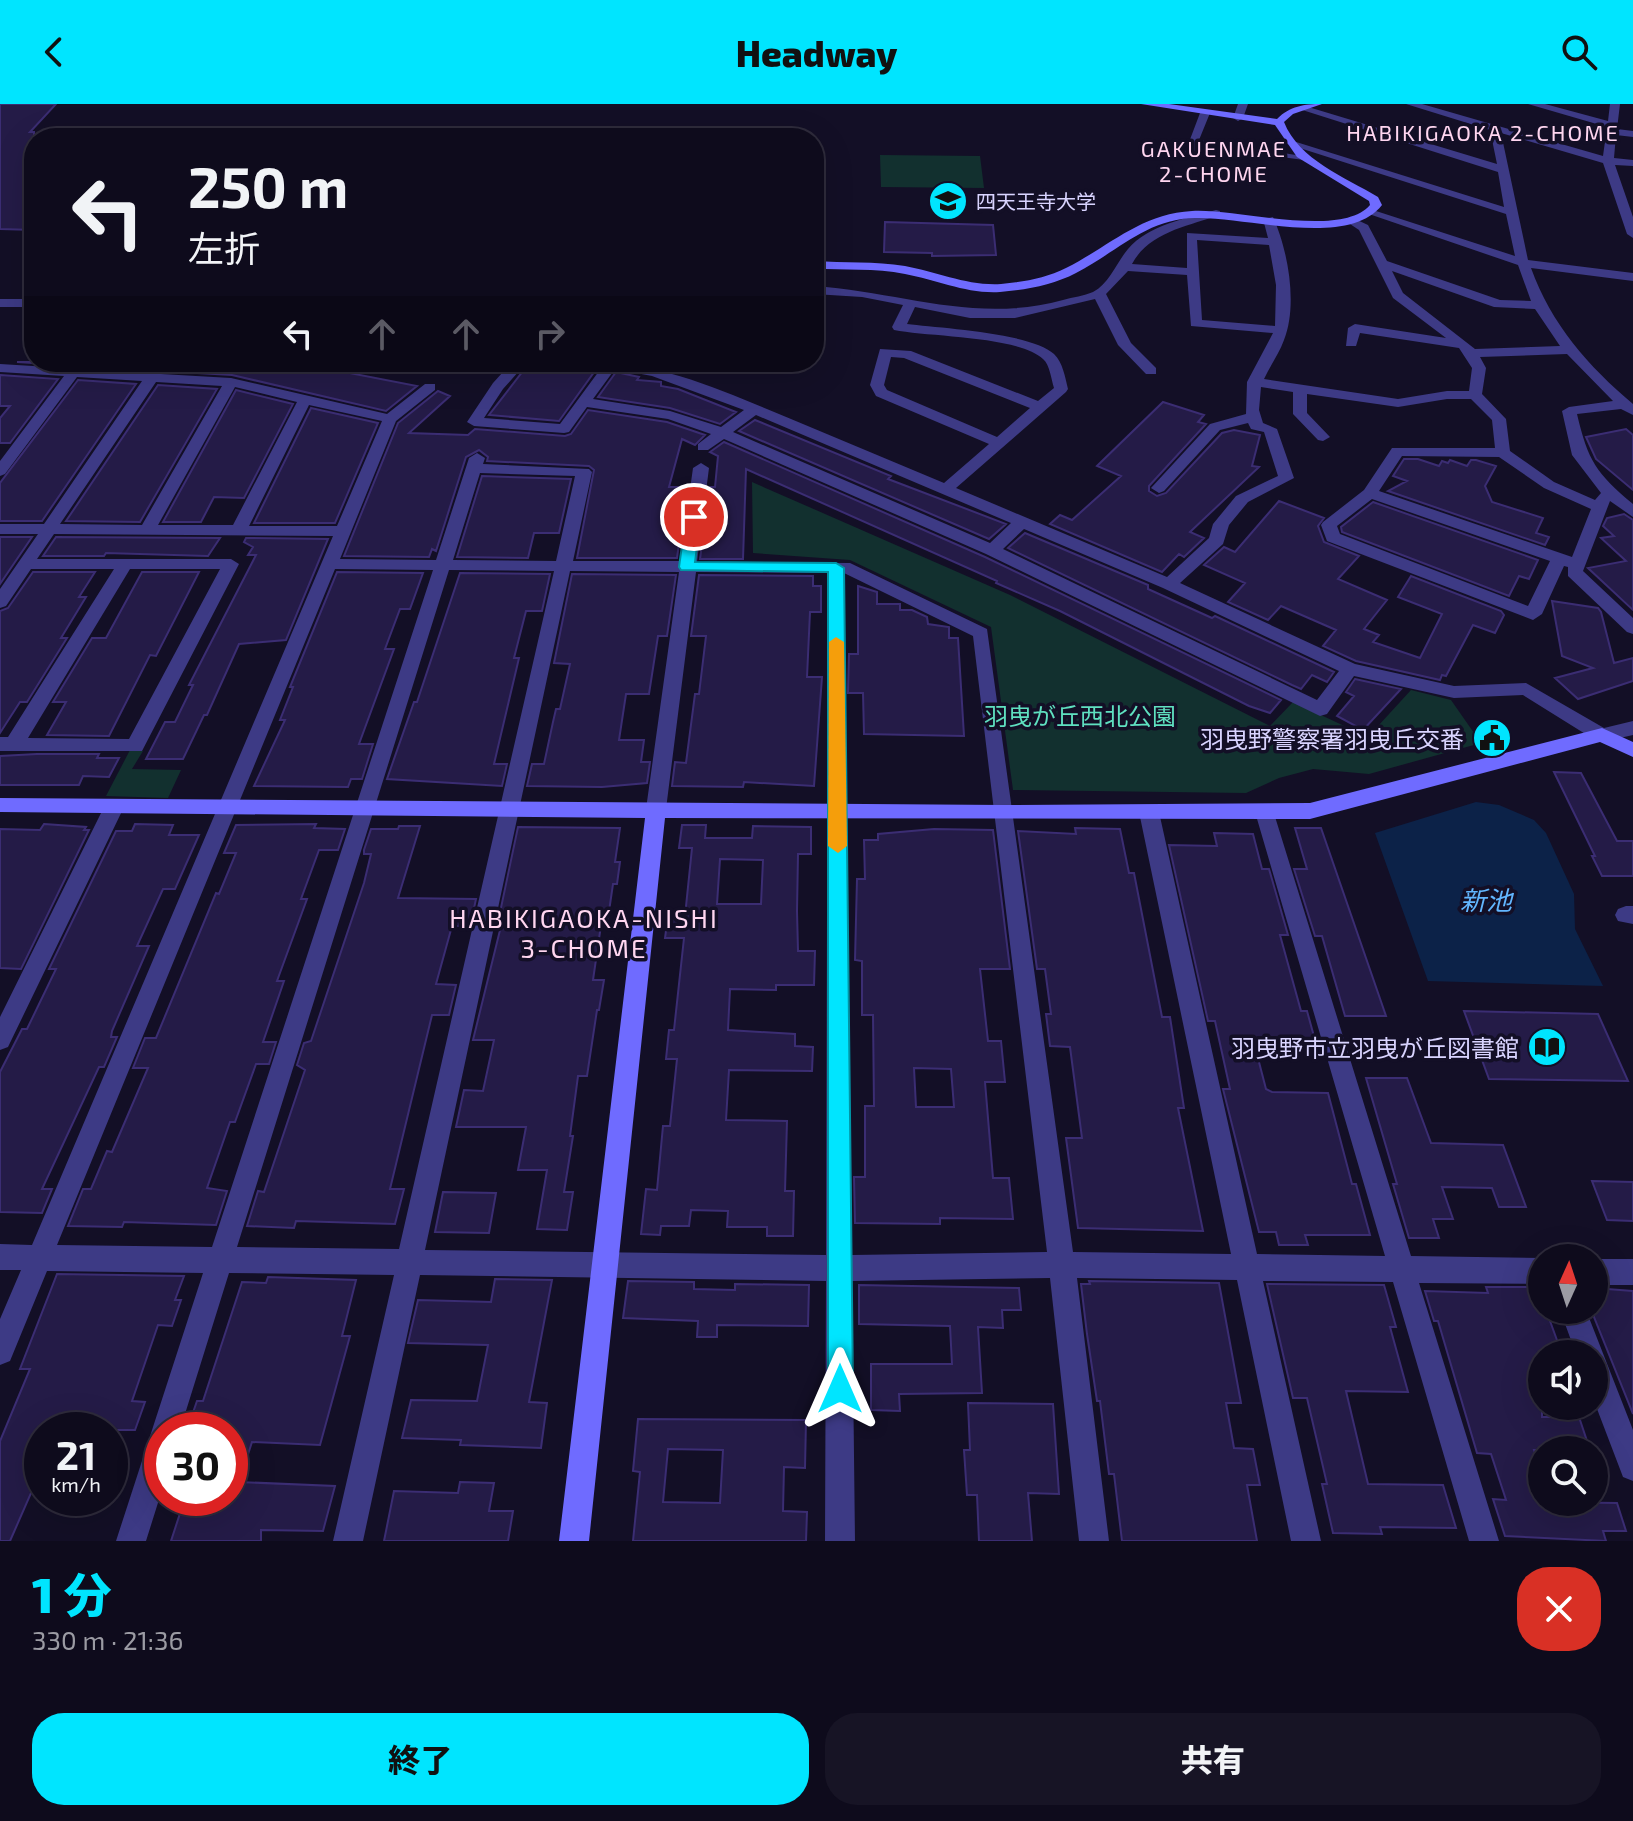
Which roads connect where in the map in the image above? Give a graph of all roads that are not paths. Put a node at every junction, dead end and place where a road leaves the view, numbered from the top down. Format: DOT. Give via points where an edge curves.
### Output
graph roads {
  1 [pos="1146,104"];
  2 [pos="1243,104"];
  3 [pos="1317,104"];
  4 [pos="1411,104"];
  5 [pos="1533,104"];
  6 [pos="1615,104"];
  7 [pos="1301,108"];
  8 [pos="1205,113"];
  9 [pos="1238,118"];
  10 [pos="1279,122"];
  11 [pos="1495,128"];
  12 [pos="1611,128"];
  13 [pos="1633,134"];
  14 [pos="1193,142"];
  15 [pos="1289,143"];
  16 [pos="1187,156"];
  17 [pos="1304,157"];
  18 [pos="1608,161"];
  19 [pos="1633,163"];
  20 [pos="1504,170"];
  21 [pos="1216,213"];
  22 [pos="1372,213"];
  23 [pos="1513,213"];
  24 [pos="1269,219"];
  25 [pos="1353,222"];
  26 [pos="1633,234"];
  27 [pos="1274,242"];
  28 [pos="1524,263"];
  29 [pos="1383,264"];
  30 [pos="824,266"];
  31 [pos="1124,267"];
  32 [pos="1193,272"];
  33 [pos="1633,277"];
  34 [pos="824,291"];
  35 [pos="1099,294"];
  36 [pos="0,303"];
  37 [pos="24,303"];
  38 [pos="910,303"];
  39 [pos="1539,305"];
  40 [pos="1281,330"];
  41 [pos="1351,343"];
  42 [pos="1467,349"];
  43 [pos="1571,350"];
  44 [pos="0,368"];
  45 [pos="24,368"];
  46 [pos="1151,371"];
  47 [pos="67,372"];
  48 [pos="100,372"];
  49 [pos="155,372"];
  50 [pos="511,372"];
  51 [pos="600,372"];
  52 [pos="655,372"];
  53 [pos="152,377"];
  54 [pos="231,382"];
  55 [pos="1254,382"];
  56 [pos="430,387"];
  57 [pos="1300,389"];
  58 [pos="1475,395"];
  59 [pos="305,399"];
  60 [pos="584,402"];
  61 [pos="1040,407"];
  62 [pos="1629,407"];
  63 [pos="755,409"];
  64 [pos="1253,417"];
  65 [pos="390,419"];
  66 [pos="720,432"];
  67 [pos="1323,437"];
  68 [pos="1000,443"];
  69 [pos="703,447"];
  70 [pos="1503,453"];
  71 [pos="701,468"];
  72 [pos="0,471"];
  73 [pos="947,488"];
  74 [pos="1159,488"];
  75 [pos="1607,490"];
  76 [pos="1370,493"];
  77 [pos="1599,507"];
  78 [pos="1633,512"];
  79 [pos="1023,521"];
  80 [pos="0,529"];
  81 [pos="49,529"];
  82 [pos="147,530"];
  83 [pos="239,530"];
  84 [pos="344,531"];
  85 [pos="992,550"];
  86 [pos="1559,559"];
  87 [pos="25,564"];
  88 [pos="125,564"];
  89 [pos="330,564"];
  90 [pos="443,565"];
  91 [pos="563,565"];
  92 [pos="1578,565"];
  93 [pos="687,567"];
  94 [pos="836,568"];
  95 [pos="1169,584"];
  96 [pos="0,602"];
  97 [pos="1633,628"];
  98 [pos="1350,669"];
  99 [pos="1633,728"];
  100 [pos="1602,735"];
  101 [pos="7,744"];
  102 [pos="1633,750"];
  103 [pos="0,805"];
  104 [pos="227,806"];
  105 [pos="114,807"];
  106 [pos="367,807"];
  107 [pos="509,808"];
  108 [pos="656,809"];
  109 [pos="837,811"];
  110 [pos="1149,812"];
  111 [pos="1265,812"];
  112 [pos="1005,813"];
  113 [pos="0,1040"];
  114 [pos="0,1257"];
  115 [pos="39,1257"];
  116 [pos="221,1259"];
  117 [pos="411,1261"];
  118 [pos="607,1263"];
  119 [pos="1062,1265"];
  120 [pos="840,1268"];
  121 [pos="1246,1268"];
  122 [pos="1401,1270"];
  123 [pos="1528,1271"];
  124 [pos="1608,1272"];
  125 [pos="1633,1272"];
  126 [pos="0,1351"];
  127 [pos="1608,1401"];
  128 [pos="172,1412"];
  129 [pos="1633,1467"];
  130 [pos="144,1500"];
  131 [pos="131,1541"];
  132 [pos="348,1541"];
  133 [pos="574,1541"];
  134 [pos="840,1541"];
  135 [pos="1094,1541"];
  136 [pos="1306,1541"];
  137 [pos="1484,1541"];
  1 -- 8 [label="street"];
  2 -- 9 [label="street"];
  3 -- 7 [label="street"];
  4 -- 11 [label="street"];
  5 -- 12 [label="street"];
  6 -- 12 [label="street"];
  7 -- 10 [label="street"];
  7 -- 20 [label="street"];
  8 -- 9 [label="street"];
  8 -- 14 [label="street"];
  9 -- 10 [label="street"];
  10 -- 15 [label="street"];
  11 -- 18 [label="street"];
  11 -- 20 [label="street"];
  12 -- 13 [label="street"];
  12 -- 18 [label="street"];
  14 -- 16 [label="street"];
  14 -- 17 [label="street"];
  15 -- 17 [label="street"];
  15 -- 23 [label="street"];
  17 -- 22 [label="street" via="1374,199"];
  18 -- 19 [label="street"];
  18 -- 26 [label="street"];
  20 -- 23 [label="street"];
  21 -- 24 [label="street"];
  21 -- 30 [label="street" via="1174,215 1122,237 1071,273 999,289 904,270"];
  21 -- 31 [label="street" via="1153,234"];
  22 -- 25 [label="street"];
  22 -- 28 [label="street"];
  23 -- 28 [label="street"];
  24 -- 25 [label="street"];
  24 -- 27 [label="street"];
  25 -- 29 [label="street" via="1364,228"];
  27 -- 32 [label="street" via="1191,236"];
  27 -- 40 [label="street" via="1285,302"];
  28 -- 33 [label="street"];
  28 -- 39 [label="street"];
  29 -- 39 [label="street" via="1499,304"];
  29 -- 42 [label="street" via="1398,295"];
  31 -- 32 [label="street"];
  31 -- 35 [label="street"];
  32 -- 40 [label="street" via="1196,323"];
  34 -- 38 [label="street"];
  35 -- 38 [label="street" via="1015,314 970,314"];
  35 -- 46 [label="street" via="1125,345"];
  36 -- 37 [label="street"];
  38 -- 61 [label="street" via="899,327 1016,344 1048,355 1061,389"];
  39 -- 43 [label="street"];
  40 -- 55 [label="street"];
  41 -- 42 [label="street" via="1355,328"];
  42 -- 43 [label="street"];
  42 -- 58 [label="street" via="1479,368"];
  43 -- 62 [label="street"];
  44 -- 45 [label="street"];
  47 -- 72 [label="street"];
  48 -- 53 [label="street"];
  49 -- 53 [label="street"];
  50 -- 60 [label="street" via="474,422 564,429"];
  51 -- 60 [label="street"];
  52 -- 63 [label="street"];
  53 -- 54 [label="street"];
  53 -- 81 [label="street"];
  54 -- 59 [label="street"];
  54 -- 82 [label="street"];
  55 -- 57 [label="street"];
  55 -- 64 [label="street"];
  56 -- 65 [label="street"];
  57 -- 58 [label="street" via="1398,403"];
  57 -- 67 [label="street" via="1300,414"];
  58 -- 70 [label="street" via="1499,419"];
  59 -- 65 [label="street"];
  59 -- 83 [label="street"];
  60 -- 66 [label="street" via="670,415"];
  61 -- 68 [label="street"];
  61 -- 68 [label="street" via="906,354 885,352 877,385 881,393"];
  62 -- 75 [label="street" via="1569,411 1579,455"];
  63 -- 66 [label="street"];
  63 -- 73 [label="street"];
  64 -- 74 [label="street" via="1215,427"];
  64 -- 95 [label="street" via="1256,426 1270,429 1286,478 1242,499 1221,524 1217,540"];
  65 -- 84 [label="street"];
  66 -- 69 [label="street"];
  66 -- 85 [label="street"];
  68 -- 73 [label="street"];
  70 -- 76 [label="street" via="1397,451"];
  70 -- 77 [label="street" via="1549,485"];
  71 -- 93 [label="street"];
  73 -- 79 [label="street"];
  75 -- 77 [label="street"];
  75 -- 78 [label="street"];
  76 -- 86 [label="street"];
  76 -- 86 [label="street" via="1329,525 1333,537 1533,614"];
  77 -- 92 [label="street"];
  79 -- 85 [label="street"];
  79 -- 95 [label="street"];
  80 -- 81 [label="street"];
  81 -- 82 [label="street"];
  81 -- 87 [label="street"];
  82 -- 83 [label="street"];
  83 -- 84 [label="street"];
  84 -- 89 [label="street"];
  85 -- 98 [label="street" via="1320,709"];
  86 -- 92 [label="street"];
  87 -- 88 [label="street"];
  87 -- 96 [label="street"];
  88 -- 101 [label="street"];
  88 -- 101 [label="street" via="231,564 135,746"];
  89 -- 90 [label="street"];
  89 -- 104 [label="street"];
  90 -- 91 [label="street"];
  90 -- 91 [label="street" via="476,462 584,472"];
  90 -- 106 [label="street"];
  91 -- 93 [label="street"];
  91 -- 107 [label="street"];
  92 -- 97 [label="street" via="1574,572"];
  93 -- 94 [label="street"];
  93 -- 108 [label="street"];
  94 -- 109 [label="street"];
  94 -- 112 [label="street" via="850,568 981,633"];
  95 -- 98 [label="street"];
  98 -- 100 [label="street" via="1454,692 1526,689"];
  99 -- 100 [label="street"];
  100 -- 102 [label="street"];
  100 -- 111 [label="street" via="1310,811"];
  103 -- 105 [label="street"];
  104 -- 105 [label="street"];
  104 -- 106 [label="street"];
  104 -- 115 [label="street"];
  105 -- 113 [label="street"];
  106 -- 107 [label="street"];
  106 -- 116 [label="street"];
  107 -- 108 [label="street"];
  107 -- 117 [label="street"];
  108 -- 109 [label="street"];
  108 -- 118 [label="street"];
  109 -- 112 [label="street"];
  109 -- 120 [label="street"];
  110 -- 111 [label="street"];
  110 -- 112 [label="street"];
  110 -- 121 [label="street"];
  111 -- 122 [label="street"];
  112 -- 119 [label="street"];
  114 -- 115 [label="street"];
  115 -- 116 [label="street"];
  115 -- 126 [label="street"];
  116 -- 117 [label="street"];
  116 -- 128 [label="street"];
  117 -- 118 [label="street"];
  117 -- 132 [label="street"];
  118 -- 120 [label="street"];
  118 -- 133 [label="street"];
  119 -- 120 [label="street"];
  119 -- 121 [label="street"];
  119 -- 135 [label="street"];
  120 -- 134 [label="street"];
  121 -- 122 [label="street"];
  121 -- 136 [label="street"];
  122 -- 123 [label="street"];
  122 -- 137 [label="street"];
  124 -- 125 [label="street"];
  127 -- 129 [label="street"];
  130 -- 131 [label="street"];
}
